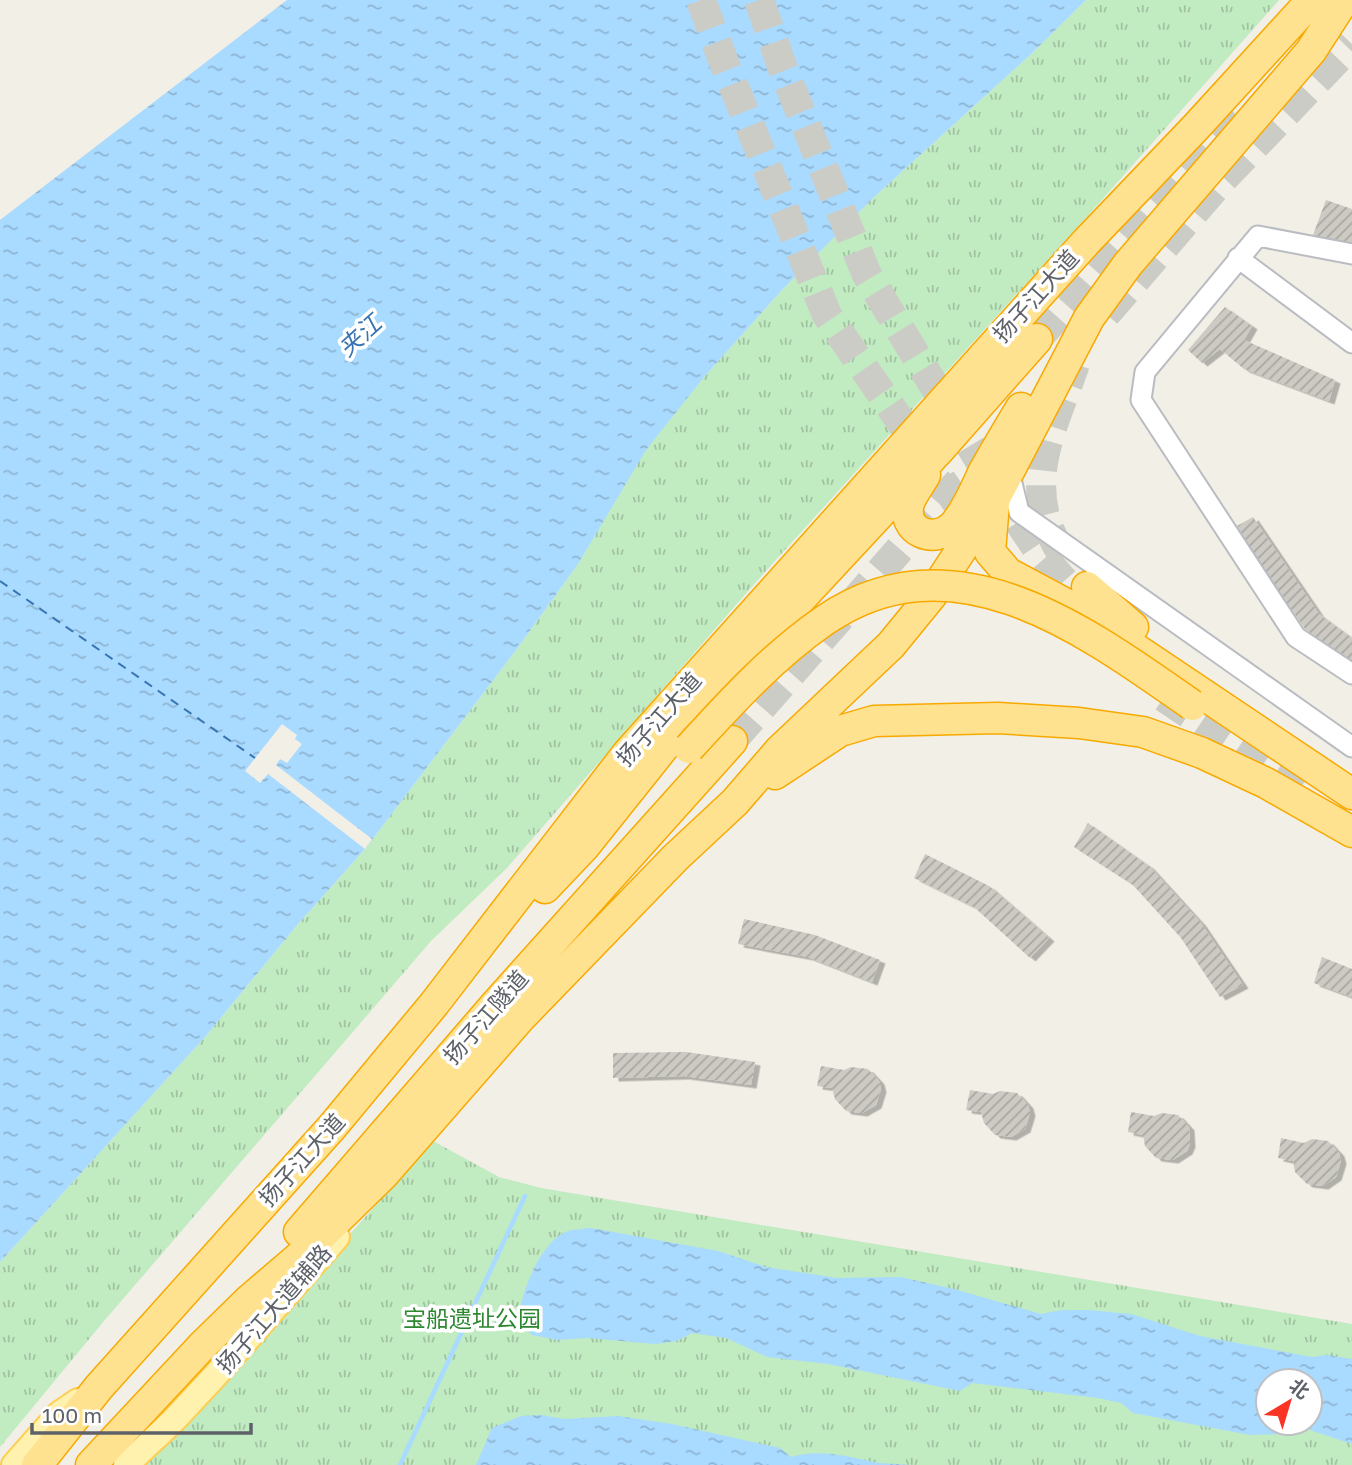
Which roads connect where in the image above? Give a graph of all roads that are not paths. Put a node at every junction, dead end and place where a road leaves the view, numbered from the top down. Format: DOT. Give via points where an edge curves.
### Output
graph roads {
  1 [pos="1312,0"];
  2 [pos="1344,0"];
  3 [pos="1352,12"];
  4 [pos="1295,13"];
  5 [pos="1311,51"];
  6 [pos="1352,254"];
  7 [pos="1238,258"];
  8 [pos="1089,318"];
  9 [pos="1037,339"];
  10 [pos="1352,343"];
  11 [pos="939,450"];
  12 [pos="1009,471"];
  13 [pos="995,498"];
  14 [pos="1087,587"];
  15 [pos="1352,674"];
  16 [pos="732,741"];
  17 [pos="1352,747"];
  18 [pos="1352,778"];
  19 [pos="1352,794"];
  20 [pos="735,802"];
  21 [pos="1352,806"];
  22 [pos="1352,832"];
  23 [pos="584,847"];
  24 [pos="434,1004"];
  25 [pos="384,1174"];
  26 [pos="249,1300"];
  27 [pos="99,1387"];
  28 [pos="14,1465"];
  29 [pos="37,1465"];
  30 [pos="91,1465"];
  31 [pos="125,1465"];
  1 -- 4 [label="highway, 扬子江大道"];
  2 -- 5 [label="highway"];
  3 -- 5 [label="main road"];
  4 -- 24 [label="highway, 扬子江大道" via="627,754"];
  5 -- 8 [label="highway" via="1128,264"];
  6 -- 7 [label="street" via="1258,236"];
  7 -- 10 [label="street"];
  7 -- 15 [label="street" via="1145,372 1141,400 1296,637"];
  8 -- 11 [label="highway" via="1047,368 999,443 959,519 943,534 931,536 912,525 909,503"];
  8 -- 12 [label="highway"];
  9 -- 11 [label="highway"];
  11 -- 23 [label="highway" via="671,738"];
  12 -- 13 [label="highway"];
  12 -- 17 [label="street" via="1019,512"];
  13 -- 19 [label="highway" via="989,552 1008,573 1079,611"];
  13 -- 20 [label="highway" via="931,596 891,645 779,751"];
  14 -- 18 [label="highway" via="1170,656"];
  16 -- 26 [label="highway, 扬子江隧道" via="477,1026 288,1246"];
  20 -- 22 [label="highway" via="840,731 874,721 998,718 1143,732 1266,783"];
  20 -- 25 [label="highway" via="521,1017"];
  21 -- 23 [label="highway, bridge" via="1038,608 963,586 932,585 863,599 789,647"];
  23 -- 24 [label="highway"];
  24 -- 27 [label="highway, 扬子江大道" via="332,1127"];
  25 -- 26 [label="highway"];
  25 -- 31 [label="main road, 扬子江大道辅路" via="346,1226 214,1377"];
  26 -- 30 [label="highway"];
  27 -- 28 [label="main road" via="59,1414"];
  27 -- 29 [label="highway, 扬子江大道"];
}
